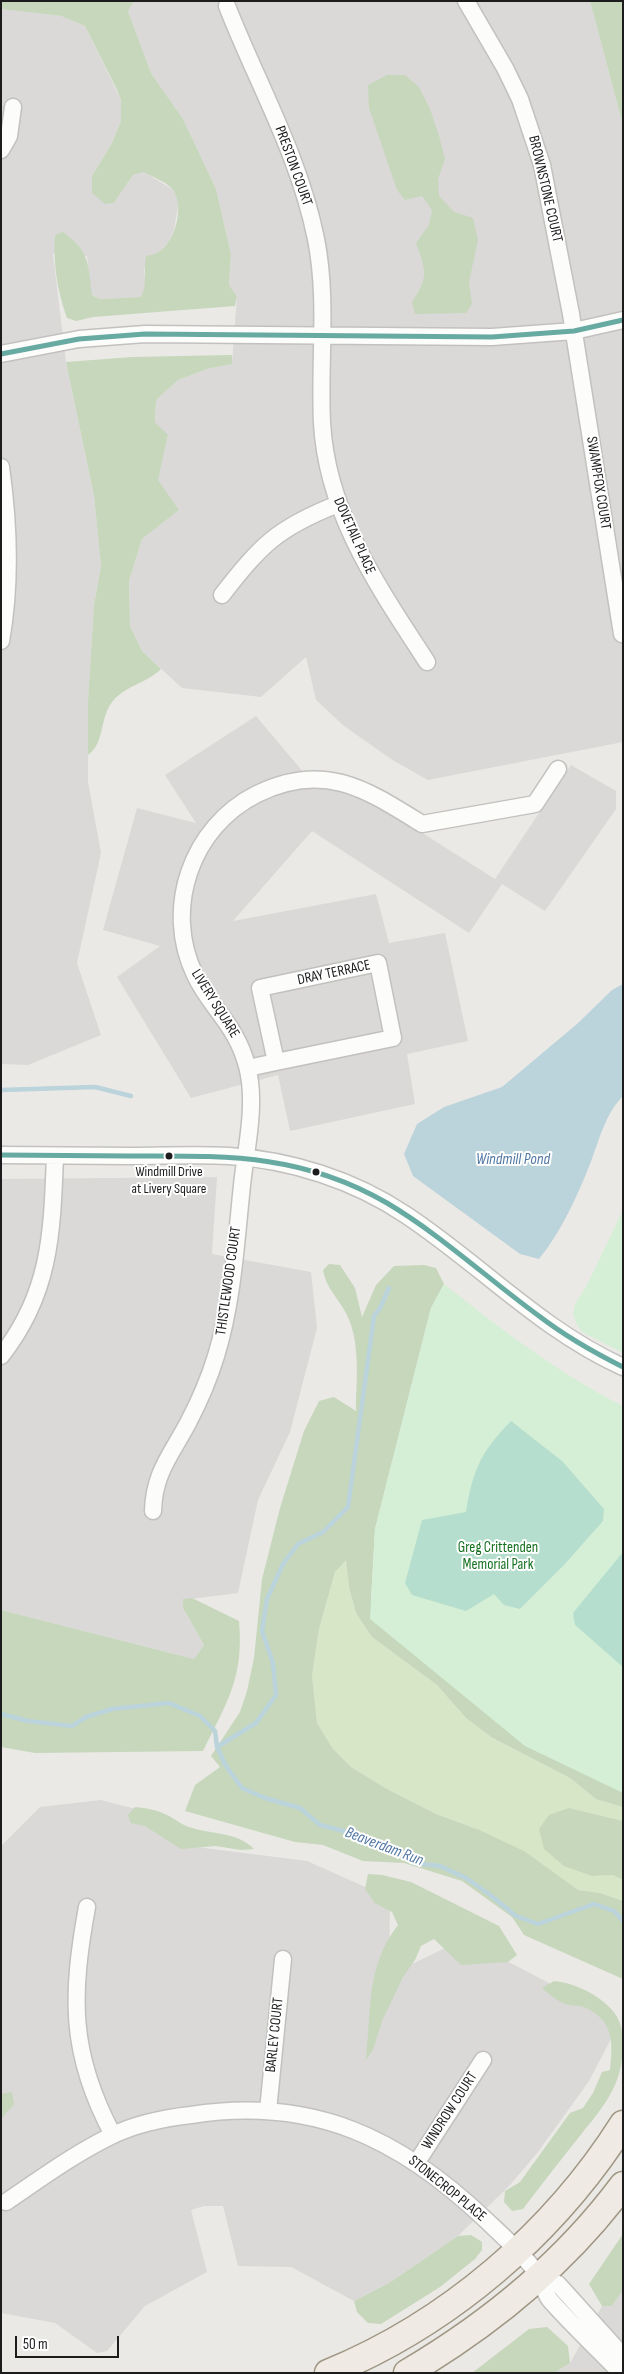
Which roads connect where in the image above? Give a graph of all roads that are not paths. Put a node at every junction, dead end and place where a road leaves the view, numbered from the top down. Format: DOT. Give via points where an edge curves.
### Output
graph roads {
  1 [pos="466,1"];
  2 [pos="227,6"];
  3 [pos="13,107"];
  4 [pos="1,150"];
  5 [pos="623,320"];
  6 [pos="574,331"];
  7 [pos="322,335"];
  8 [pos="1,354"];
  9 [pos="1,467"];
  10 [pos="338,504"];
  11 [pos="222,595"];
  12 [pos="622,634"];
  13 [pos="1,641"];
  14 [pos="427,662"];
  15 [pos="558,769"];
  16 [pos="276,1062"];
  17 [pos="248,1068"];
  18 [pos="1,1155"];
  19 [pos="55,1156"];
  20 [pos="245,1158"];
  21 [pos="1,1356"];
  22 [pos="623,1367"];
  23 [pos="154,1511"];
  24 [pos="87,1907"];
  25 [pos="283,1959"];
  26 [pos="483,2060"];
  27 [pos="268,2112"];
  28 [pos="623,2124"];
  29 [pos="113,2135"];
  30 [pos="417,2162"];
  31 [pos="623,2185"];
  32 [pos="6,2202"];
  33 [pos="516,2251"];
  34 [pos="540,2277"];
  35 [pos="623,2356"];
  36 [pos="328,2373"];
  37 [pos="407,2373"];
  38 [pos="621,2373"];
  1 -- 6 [label="street, BROWNSTONE COURT" via="505,68 532,132 549,196"];
  2 -- 7 [label="street, PRESTON COURT" via="308,200 320,278"];
  3 -- 4 [label="street" via="9,136"];
  5 -- 6 [label="street"];
  6 -- 7 [label="street" via="492,337"];
  6 -- 12 [label="street, SWAMPFOX COURT"];
  7 -- 8 [label="street" via="145,334 79,339"];
  7 -- 10 [label="street, DOVETAIL PLACE" via="322,425"];
  9 -- 13 [label="street" via="7,559"];
  10 -- 11 [label="street" via="291,524 272,538 251,558"];
  10 -- 14 [label="street, DOVETAIL PLACE" via="365,563"];
  15 -- 17 [label="street, LIVERY SQUARE" via="535,804 422,824 364,789 320,780 292,782 265,790 218,823 188,872 181,917 183,940 195,976 233,1029"];
  16 -- 16 [label="street, DRAY TERRACE" via="260,988 378,963 393,1038"];
  16 -- 17 [label="street, DRAY TERRACE"];
  17 -- 20 [label="street, LIVERY SQUARE" via="250,1103"];
  18 -- 19 [label="street"];
  19 -- 20 [label="street"];
  19 -- 21 [label="street" via="47,1262 23,1324"];
  20 -- 22 [label="street" via="319,1173 384,1201 425,1228 552,1326 600,1357"];
  20 -- 23 [label="street, THISTLEWOOD COURT" via="229,1300 222,1334 204,1389 162,1470 154,1491"];
  24 -- 29 [label="street" via="76,1977 76,2018 87,2075"];
  25 -- 27 [label="street, BARLEY COURT"];
  26 -- 30 [label="street, WINDROW COURT"];
  27 -- 29 [label="street, STONECROP PLACE" via="238,2110 194,2114 150,2122"];
  27 -- 30 [label="street, STONECROP PLACE" via="338,2124 390,2146"];
  28 -- 33 [label="main road" via="570,2195"];
  29 -- 32 [label="street, STONECROP PLACE"];
  30 -- 33 [label="street, STONECROP PLACE" via="454,2191"];
  31 -- 34 [label="main road"];
  33 -- 34 [label="street, STONECROP PLACE"];
  33 -- 36 [label="main road" via="462,2296 409,2332"];
  34 -- 35 [label="street" via="558,2284"];
  34 -- 37 [label="main road" via="468,2335"];
  34 -- 38 [label="street" via="548,2298"];
}
